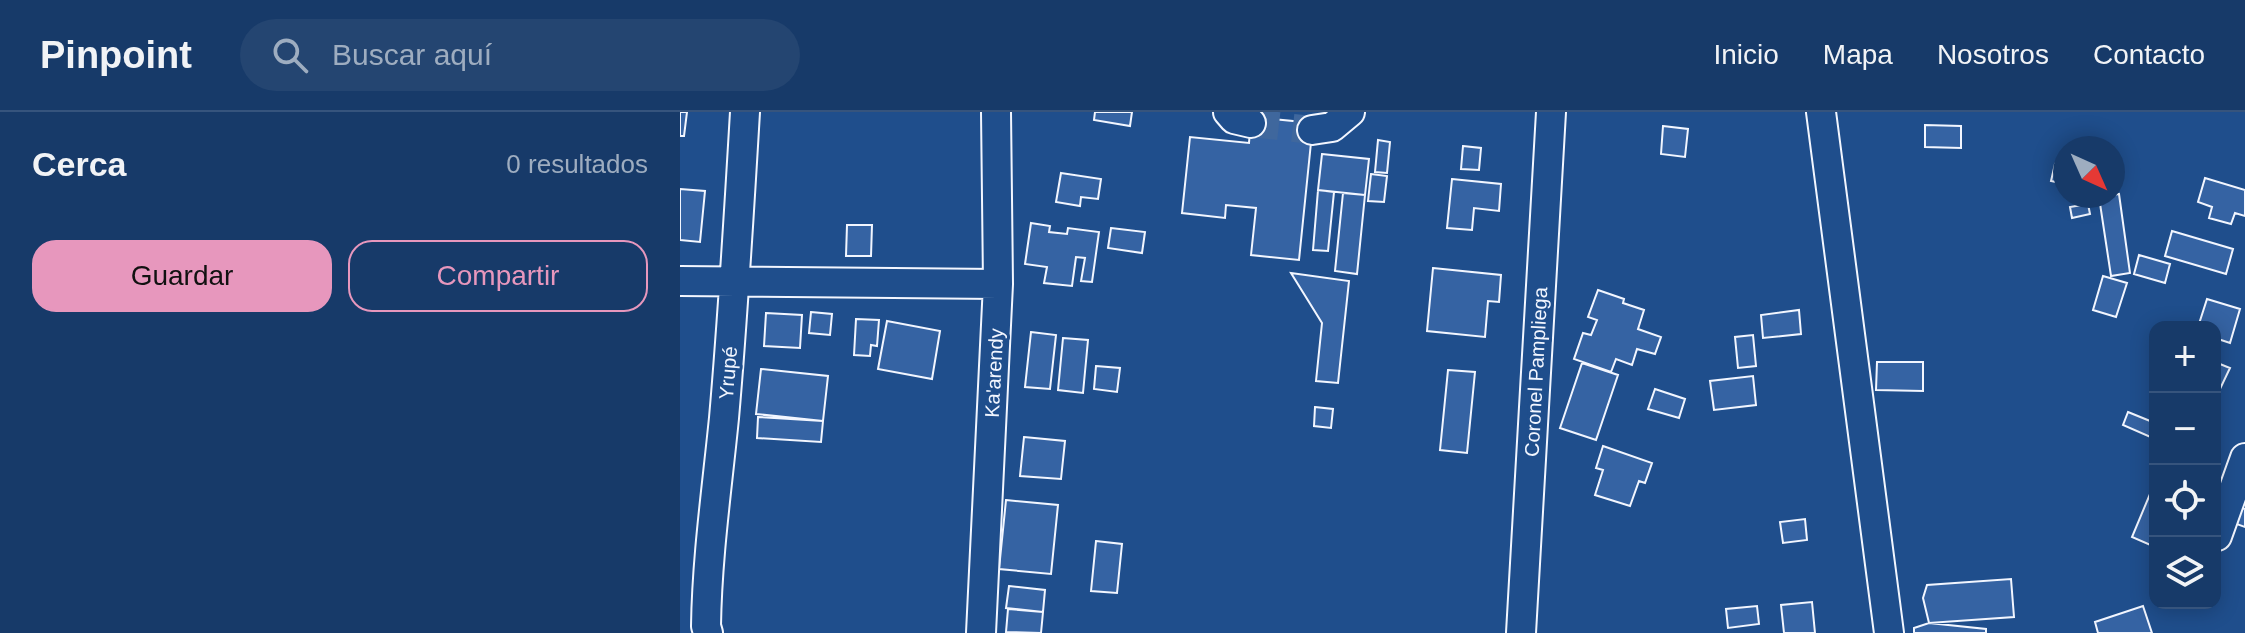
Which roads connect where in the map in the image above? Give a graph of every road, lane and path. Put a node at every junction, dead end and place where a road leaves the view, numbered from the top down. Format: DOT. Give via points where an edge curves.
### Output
graph roads {
  1 [pos="745,112"];
  2 [pos="996,112"];
  3 [pos="1350,112"];
  4 [pos="1551,112"];
  5 [pos="1821,112"];
  6 [pos="1312,130"];
  7 [pos="680,281"];
  8 [pos="736,282"];
  9 [pos="998,284"];
  10 [pos="2245,458"];
  11 [pos="2221,525"];
  12 [pos="708,633"];
  13 [pos="981,633"];
  14 [pos="1521,633"];
  15 [pos="1889,633"];
  1 -- 8 [label="street, Yrupé"];
  2 -- 9 [label="street, Ka'arendy"];
  3 -- 6 [label="street" via="1332,127"];
  4 -- 14 [label="street, Coronel Pampliega"];
  5 -- 15 [label="street"];
  7 -- 8 [label="street"];
  8 -- 9 [label="street"];
  8 -- 12 [label="street, Yrupé" via="707,574"];
  9 -- 13 [label="street, Ka'arendy"];
  10 -- 11 [label="street"];
}
